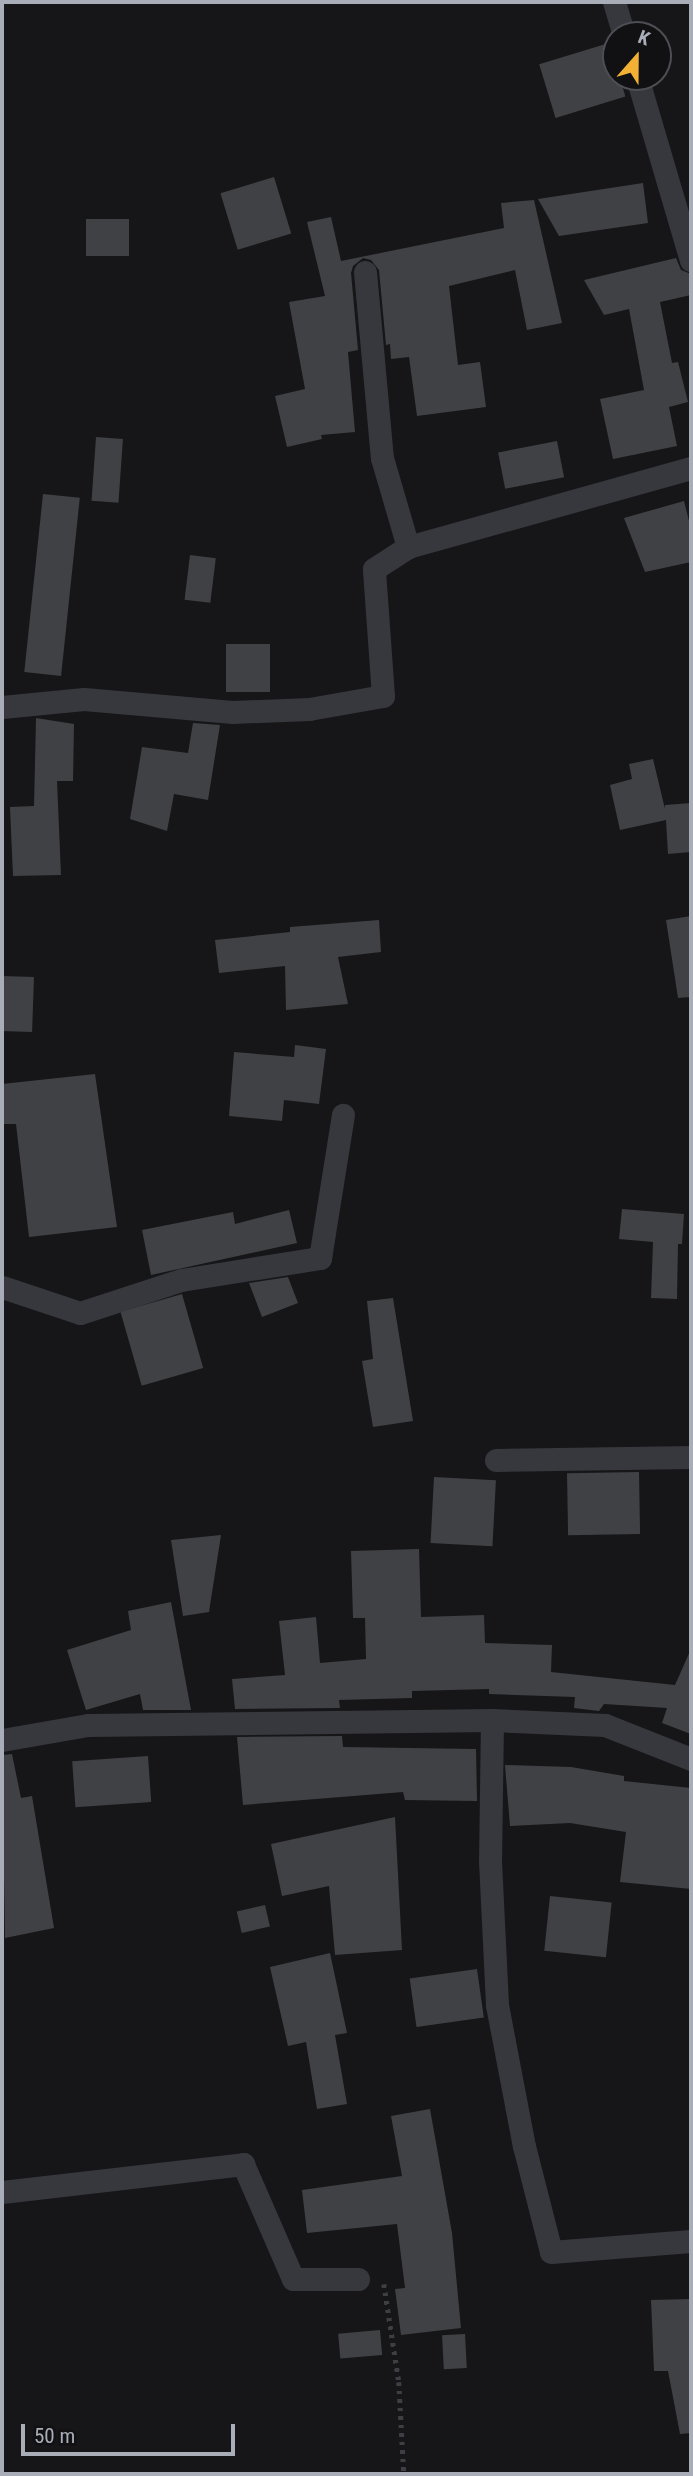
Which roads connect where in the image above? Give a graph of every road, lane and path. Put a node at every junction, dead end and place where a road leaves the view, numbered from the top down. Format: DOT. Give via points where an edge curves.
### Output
graph roads {
  1 [pos="614,2"];
  2 [pos="620,21"];
  3 [pos="641,91"];
  4 [pos="691,260"];
  5 [pos="365,272"];
  6 [pos="691,468"];
  7 [pos="408,547"];
  8 [pos="2,707"];
  9 [pos="342,1115"];
  10 [pos="2,1287"];
  11 [pos="691,1457"];
  12 [pos="496,1460"];
  13 [pos="492,1720"];
  14 [pos="2,1740"];
  15 [pos="691,1759"];
  16 [pos="2,2192"];
  17 [pos="691,2241"];
  18 [pos="358,2279"];
  19 [pos="404,2474"];
  1 -- 2 [label="street"];
  3 -- 4 [label="street"];
  5 -- 7 [label="street" via="383,457"];
  6 -- 7 [label="street"];
  7 -- 8 [label="street" via="374,569 383,696 309,709 245,711 84,699"];
  9 -- 10 [label="street" via="320,1258 181,1280 80,1313"];
  11 -- 12 [label="street"];
  13 -- 14 [label="street" via="88,1725"];
  13 -- 15 [label="street" via="605,1725"];
  13 -- 17 [label="street" via="490,1861 497,2005 524,2146 551,2252"];
  16 -- 18 [label="street" via="243,2164 293,2279"];
  18 -- 19 [label="path" via="382,2276 400,2382"];
}
